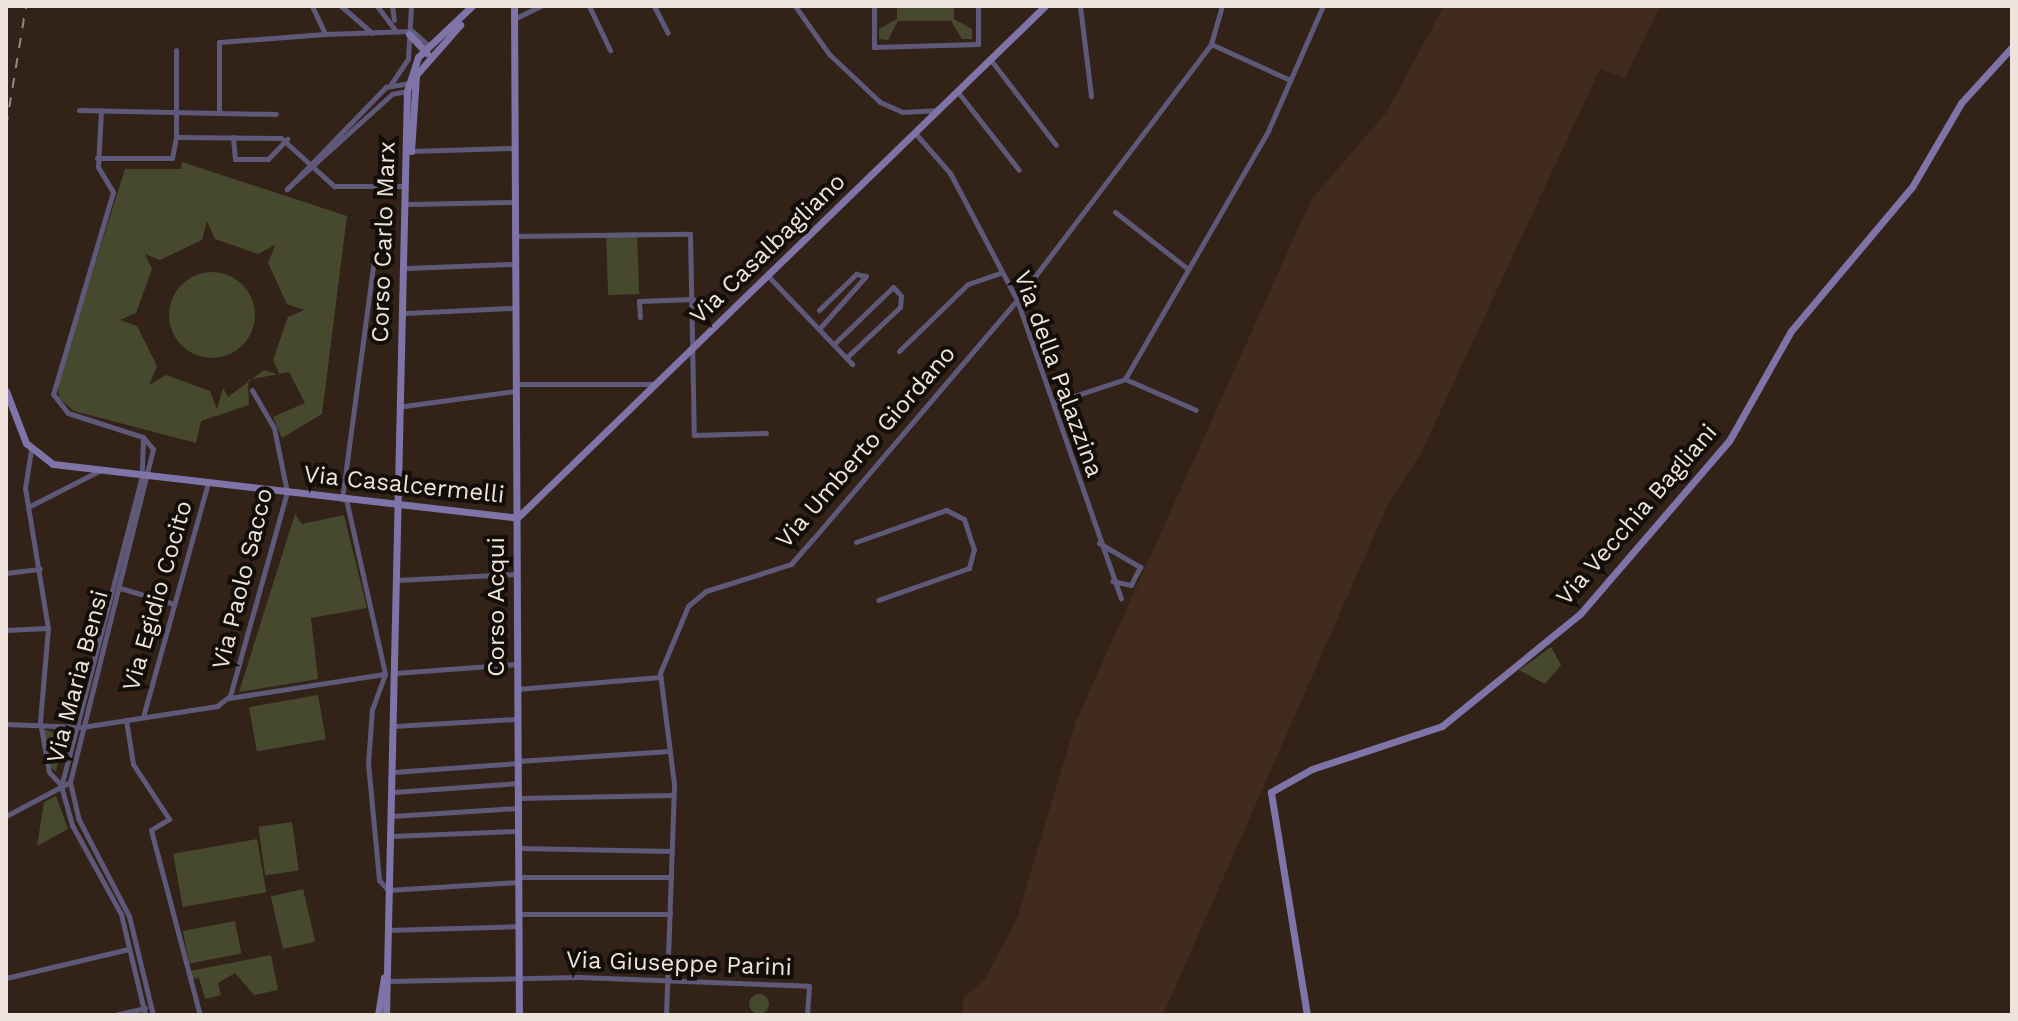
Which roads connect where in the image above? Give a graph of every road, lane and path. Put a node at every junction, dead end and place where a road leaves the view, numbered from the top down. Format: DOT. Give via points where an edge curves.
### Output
graph roads {
  1 [pos="312,6"];
  2 [pos="341,6"];
  3 [pos="377,6"];
  4 [pos="392,6"];
  5 [pos="411,6"];
  6 [pos="472,6"];
  7 [pos="479,6"];
  8 [pos="511,6"];
  9 [pos="541,6"];
  10 [pos="589,6"];
  11 [pos="654,6"];
  12 [pos="795,6"];
  13 [pos="874,6"];
  14 [pos="978,6"];
  15 [pos="1045,6"];
  16 [pos="1080,6"];
  17 [pos="1222,6"];
  18 [pos="1323,6"];
  19 [pos="514,19"];
  20 [pos="394,20"];
  21 [pos="396,31"];
  22 [pos="372,33"];
  23 [pos="409,33"];
  24 [pos="668,33"];
  25 [pos="325,34"];
  26 [pos="1211,44"];
  27 [pos="2012,47"];
  28 [pos="176,50"];
  29 [pos="427,50"];
  30 [pos="610,50"];
  31 [pos="990,59"];
  32 [pos="1291,80"];
  33 [pos="391,84"];
  34 [pos="409,87"];
  35 [pos="957,91"];
  36 [pos="1091,96"];
  37 [pos="944,104"];
  38 [pos="79,110"];
  39 [pos="101,110"];
  40 [pos="176,113"];
  41 [pos="219,113"];
  42 [pos="919,113"];
  43 [pos="276,114"];
  44 [pos="924,124"];
  45 [pos="915,133"];
  46 [pos="176,137"];
  47 [pos="233,137"];
  48 [pos="287,139"];
  49 [pos="1056,145"];
  50 [pos="512,148"];
  51 [pos="411,151"];
  52 [pos="97,158"];
  53 [pos="309,162"];
  54 [pos="316,168"];
  55 [pos="1019,170"];
  56 [pos="405,186"];
  57 [pos="513,202"];
  58 [pos="409,204"];
  59 [pos="1115,212"];
  60 [pos="513,237"];
  61 [pos="375,251"];
  62 [pos="513,264"];
  63 [pos="407,268"];
  64 [pos="1188,269"];
  65 [pos="1002,272"];
  66 [pos="768,276"];
  67 [pos="693,299"];
  68 [pos="1017,300"];
  69 [pos="514,308"];
  70 [pos="819,310"];
  71 [pos="406,313"];
  72 [pos="640,317"];
  73 [pos="819,329"];
  74 [pos="834,344"];
  75 [pos="694,350"];
  76 [pos="899,351"];
  77 [pos="846,358"];
  78 [pos="852,364"];
  79 [pos="1125,379"];
  80 [pos="657,384"];
  81 [pos="515,388"];
  82 [pos="252,390"];
  83 [pos="6,391"];
  84 [pos="1053,403"];
  85 [pos="404,406"];
  86 [pos="1196,410"];
  87 [pos="766,433"];
  88 [pos="31,450"];
  89 [pos="100,471"];
  90 [pos="147,476"];
  91 [pos="208,483"];
  92 [pos="287,492"];
  93 [pos="344,499"];
  94 [pos="398,505"];
  95 [pos="28,507"];
  96 [pos="517,518"];
  97 [pos="856,542"];
  98 [pos="1099,542"];
  99 [pos="40,569"];
  100 [pos="6,573"];
  101 [pos="516,574"];
  102 [pos="397,580"];
  103 [pos="1111,581"];
  104 [pos="120,588"];
  105 [pos="1121,598"];
  106 [pos="878,600"];
  107 [pos="174,604"];
  108 [pos="48,628"];
  109 [pos="6,630"];
  110 [pos="517,664"];
  111 [pos="395,673"];
  112 [pos="385,674"];
  113 [pos="661,677"];
  114 [pos="517,689"];
  115 [pos="229,698"];
  116 [pos="143,718"];
  117 [pos="517,719"];
  118 [pos="126,720"];
  119 [pos="40,722"];
  120 [pos="6,724"];
  121 [pos="394,726"];
  122 [pos="82,727"];
  123 [pos="72,728"];
  124 [pos="670,751"];
  125 [pos="518,762"];
  126 [pos="393,772"];
  127 [pos="70,782"];
  128 [pos="518,783"];
  129 [pos="61,786"];
  130 [pos="393,792"];
  131 [pos="671,795"];
  132 [pos="518,798"];
  133 [pos="518,808"];
  134 [pos="6,816"];
  135 [pos="392,816"];
  136 [pos="518,831"];
  137 [pos="391,836"];
  138 [pos="518,848"];
  139 [pos="672,851"];
  140 [pos="671,877"];
  141 [pos="518,880"];
  142 [pos="388,890"];
  143 [pos="518,914"];
  144 [pos="670,914"];
  145 [pos="519,926"];
  146 [pos="386,930"];
  147 [pos="129,949"];
  148 [pos="519,977"];
  149 [pos="6,978"];
  150 [pos="385,979"];
  151 [pos="667,981"];
  152 [pos="146,1010"];
  153 [pos="115,1015"];
  154 [pos="153,1015"];
  155 [pos="200,1015"];
  156 [pos="378,1015"];
  157 [pos="386,1015"];
  158 [pos="519,1015"];
  159 [pos="666,1015"];
  160 [pos="807,1015"];
  161 [pos="1307,1015"];
  1 -- 25 [label="street"];
  2 -- 22 [label="street"];
  3 -- 20 [label="street"];
  4 -- 20 [label="street"];
  5 -- 23 [label="street"];
  6 -- 29 [label="street, Corso Carlo Marx"];
  7 -- 29 [label="street, Corso Carlo Marx"];
  8 -- 19 [label="street"];
  9 -- 19 [label="street"];
  10 -- 30 [label="street"];
  11 -- 24 [label="street"];
  12 -- 42 [label="street" via="829,54 883,104"];
  13 -- 14 [label="street" via="874,47 978,44"];
  15 -- 31 [label="street, Via Casalbagliano"];
  16 -- 36 [label="street"];
  17 -- 26 [label="street, Via Umberto Giordano"];
  18 -- 32 [label="street"];
  19 -- 50 [label="street, Corso Acqui"];
  20 -- 21 [label="street"];
  21 -- 22 [label="street"];
  21 -- 23 [label="street"];
  22 -- 25 [label="street"];
  23 -- 29 [label="street"];
  23 -- 33 [label="street" via="407,64"];
  25 -- 41 [label="street" via="219,42"];
  26 -- 32 [label="street"];
  26 -- 68 [label="street, Via Umberto Giordano"];
  27 -- 161 [label="street, Via Vecchia Bagliani" via="1961,103 1912,187 1791,331 1729,441 1580,614 1442,726 1329,763 1271,792"];
  28 -- 40 [label="street"];
  29 -- 34 [label="street, Corso Carlo Marx"];
  31 -- 35 [label="street, Via Casalbagliano"];
  31 -- 49 [label="street"];
  32 -- 64 [label="street"];
  33 -- 34 [label="street"];
  33 -- 53 [label="street"];
  34 -- 51 [label="street, Corso Carlo Marx"];
  34 -- 54 [label="street" via="391,95"];
  34 -- 56 [label="street, Corso Carlo Marx"];
  35 -- 37 [label="street, Via Casalbagliano"];
  35 -- 55 [label="street"];
  37 -- 42 [label="street"];
  37 -- 44 [label="street, Via Casalbagliano"];
  38 -- 39 [label="street"];
  39 -- 40 [label="street"];
  39 -- 52 [label="street, Via Maria Bensi"];
  40 -- 41 [label="street"];
  40 -- 46 [label="street"];
  41 -- 43 [label="street"];
  42 -- 44 [label="street"];
  44 -- 45 [label="street, Via Casalbagliano"];
  45 -- 65 [label="street, Via della Palazzina" via="950,173"];
  45 -- 66 [label="street, Via Casalbagliano"];
  46 -- 47 [label="street"];
  46 -- 52 [label="street" via="172,158"];
  47 -- 48 [label="street"];
  47 -- 48 [label="street" via="235,159 268,159"];
  48 -- 53 [label="street"];
  50 -- 51 [label="street"];
  50 -- 57 [label="street, Corso Acqui"];
  51 -- 58 [label="street, Corso Carlo Marx"];
  52 -- 90 [label="street, Via Maria Bensi" via="113,192 53,394 68,413 143,437"];
  53 -- 54 [label="street"];
  53 -- 54 [label="street" via="287,189"];
  54 -- 56 [label="street" via="334,186"];
  56 -- 94 [label="street, Corso Carlo Marx"];
  57 -- 58 [label="street"];
  57 -- 60 [label="street, Corso Acqui"];
  58 -- 63 [label="street, Corso Carlo Marx"];
  59 -- 64 [label="street"];
  60 -- 62 [label="street, Corso Acqui"];
  60 -- 67 [label="street" via="690,234"];
  61 -- 93 [label="street"];
  62 -- 63 [label="street"];
  62 -- 69 [label="street, Corso Acqui"];
  63 -- 71 [label="street, Corso Carlo Marx"];
  64 -- 79 [label="street"];
  65 -- 68 [label="street, Via della Palazzina"];
  65 -- 76 [label="street" via="968,284"];
  66 -- 73 [label="street"];
  66 -- 75 [label="street, Via Casalbagliano"];
  67 -- 72 [label="street" via="639,301"];
  67 -- 75 [label="street"];
  68 -- 84 [label="street, Via della Palazzina"];
  68 -- 113 [label="street, Via Umberto Giordano" via="791,564 691,602"];
  69 -- 71 [label="street"];
  69 -- 81 [label="street, Corso Acqui"];
  70 -- 73 [label="street" via="856,274 866,276"];
  71 -- 85 [label="street, Corso Carlo Marx"];
  73 -- 74 [label="street"];
  74 -- 77 [label="street"];
  74 -- 77 [label="street" via="893,287 901,296 900,307"];
  75 -- 80 [label="street, Via Casalbagliano"];
  75 -- 87 [label="street" via="694,435"];
  77 -- 78 [label="street"];
  79 -- 84 [label="street"];
  79 -- 86 [label="street"];
  80 -- 81 [label="street"];
  80 -- 96 [label="street, Via Casalbagliano"];
  81 -- 85 [label="street"];
  81 -- 96 [label="street, Corso Acqui"];
  82 -- 92 [label="street, Via Paolo Sacco" via="274,428"];
  83 -- 88 [label="street"];
  84 -- 98 [label="street, Via della Palazzina"];
  85 -- 94 [label="street, Corso Carlo Marx"];
  88 -- 89 [label="street, Via Casalcermelli" via="53,464"];
  88 -- 95 [label="street" via="26,459"];
  89 -- 90 [label="street, Via Casalcermelli"];
  89 -- 95 [label="street"];
  90 -- 91 [label="street, Via Casalcermelli"];
  90 -- 104 [label="street, Via Maria Bensi"];
  90 -- 123 [label="street, Via Maria Bensi"];
  91 -- 92 [label="street, Via Casalcermelli"];
  91 -- 107 [label="street, Via Egidio Cocito"];
  92 -- 93 [label="street, Via Casalcermelli"];
  92 -- 115 [label="street, Via Paolo Sacco"];
  93 -- 94 [label="street, Via Casalcermelli"];
  93 -- 112 [label="street"];
  94 -- 96 [label="street, Via Casalcermelli"];
  94 -- 102 [label="street, Corso Carlo Marx"];
  95 -- 99 [label="street"];
  96 -- 101 [label="street, Corso Acqui"];
  97 -- 106 [label="street" via="946,510 964,519 974,549 969,568"];
  98 -- 103 [label="street, Via della Palazzina"];
  98 -- 103 [label="street" via="1140,567 1131,585"];
  99 -- 100 [label="street"];
  99 -- 108 [label="street"];
  101 -- 102 [label="street"];
  101 -- 110 [label="street, Corso Acqui"];
  102 -- 111 [label="street, Corso Carlo Marx"];
  103 -- 105 [label="street, Via della Palazzina"];
  104 -- 107 [label="street"];
  104 -- 122 [label="street, Via Maria Bensi"];
  107 -- 116 [label="street, Via Egidio Cocito"];
  108 -- 109 [label="street"];
  108 -- 119 [label="street"];
  110 -- 111 [label="street"];
  110 -- 114 [label="street, Corso Acqui"];
  111 -- 121 [label="street, Corso Carlo Marx"];
  112 -- 115 [label="street"];
  112 -- 142 [label="street" via="372,709 368,763 377,869"];
  113 -- 114 [label="street"];
  113 -- 124 [label="street, Via Umberto Giordano"];
  114 -- 117 [label="street, Corso Acqui"];
  115 -- 116 [label="street, Via Paolo Sacco"];
  116 -- 118 [label="street, Via Paolo Sacco"];
  117 -- 121 [label="street"];
  117 -- 125 [label="street, Corso Acqui"];
  118 -- 122 [label="street, Via Paolo Sacco"];
  118 -- 155 [label="street" via="133,764 169,819 151,830"];
  119 -- 120 [label="street, Via Paolo Sacco"];
  119 -- 123 [label="street, Via Paolo Sacco"];
  119 -- 129 [label="street" via="49,772"];
  121 -- 126 [label="street, Corso Carlo Marx"];
  122 -- 123 [label="street, Via Paolo Sacco"];
  122 -- 127 [label="street, Via Maria Bensi"];
  123 -- 129 [label="street, Via Maria Bensi"];
  124 -- 125 [label="street"];
  124 -- 131 [label="street, Via Umberto Giordano"];
  125 -- 126 [label="street"];
  125 -- 128 [label="street, Corso Acqui"];
  126 -- 130 [label="street, Corso Carlo Marx"];
  127 -- 129 [label="street"];
  127 -- 152 [label="street, Via Maria Bensi" via="78,818 129,916"];
  128 -- 130 [label="street"];
  128 -- 132 [label="street, Corso Acqui"];
  129 -- 134 [label="street"];
  129 -- 147 [label="street, Via Maria Bensi"];
  130 -- 135 [label="street, Corso Carlo Marx"];
  131 -- 132 [label="street"];
  131 -- 139 [label="street, Via Umberto Giordano"];
  132 -- 133 [label="street, Corso Acqui"];
  133 -- 135 [label="street"];
  133 -- 136 [label="street, Corso Acqui"];
  135 -- 137 [label="street, Corso Carlo Marx"];
  136 -- 137 [label="street"];
  136 -- 138 [label="street, Corso Acqui"];
  137 -- 142 [label="street, Corso Carlo Marx"];
  138 -- 139 [label="street"];
  138 -- 141 [label="street, Corso Acqui"];
  139 -- 140 [label="street, Via Umberto Giordano"];
  140 -- 141 [label="street"];
  140 -- 144 [label="street, Via Umberto Giordano"];
  141 -- 142 [label="street"];
  141 -- 143 [label="street, Corso Acqui"];
  142 -- 146 [label="street, Corso Carlo Marx"];
  143 -- 144 [label="street"];
  143 -- 145 [label="street, Corso Acqui"];
  144 -- 151 [label="street, Via Umberto Giordano"];
  145 -- 146 [label="street"];
  145 -- 148 [label="street, Corso Acqui"];
  146 -- 150 [label="street, Corso Carlo Marx"];
  147 -- 149 [label="street"];
  147 -- 152 [label="street, Via Maria Bensi"];
  148 -- 150 [label="street, Via Giuseppe Parini"];
  148 -- 151 [label="street, Via Giuseppe Parini"];
  148 -- 158 [label="street, Corso Acqui"];
  150 -- 156 [label="street, Corso Carlo Marx"];
  150 -- 157 [label="street, Corso Carlo Marx"];
  151 -- 159 [label="street, Via Umberto Giordano"];
  151 -- 160 [label="street, Via Giuseppe Parini" via="809,986"];
  152 -- 153 [label="street"];
  152 -- 154 [label="street, Via Maria Bensi"];
}
